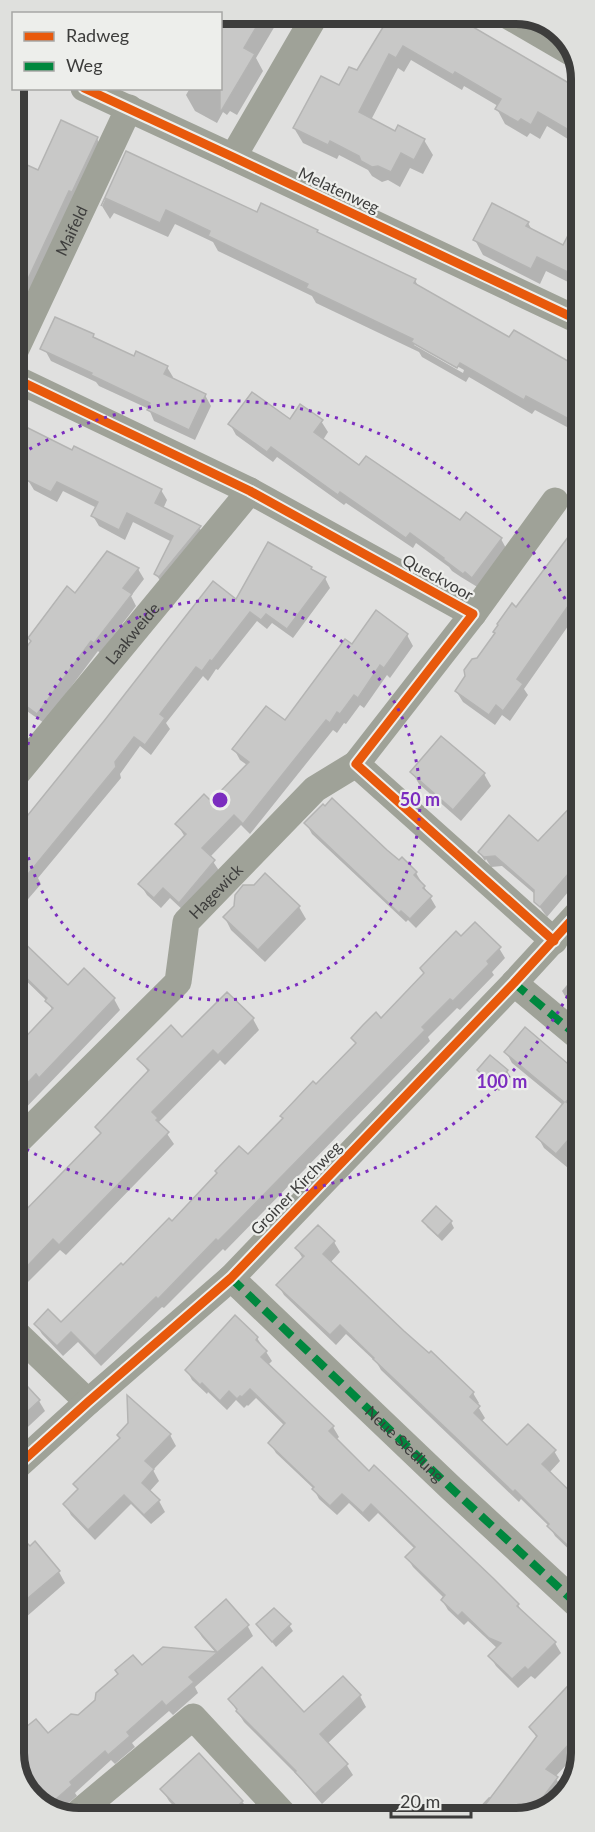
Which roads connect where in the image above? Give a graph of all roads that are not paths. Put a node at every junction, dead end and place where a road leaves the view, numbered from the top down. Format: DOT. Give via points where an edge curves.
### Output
graph roads {
  1 [pos="310,24"];
  2 [pos="524,25"];
  3 [pos="560,46"];
  4 [pos="88,90"];
  5 [pos="129,108"];
  6 [pos="234,156"];
  7 [pos="571,317"];
  8 [pos="24,332"];
  9 [pos="24,383"];
  10 [pos="250,491"];
  11 [pos="555,501"];
  12 [pos="473,614"];
  13 [pos="356,764"];
  14 [pos="24,765"];
  15 [pos="571,921"];
  16 [pos="554,941"];
  17 [pos="513,983"];
  18 [pos="571,1031"];
  19 [pos="24,1135"];
  20 [pos="231,1278"];
  21 [pos="24,1341"];
  22 [pos="88,1402"];
  23 [pos="24,1460"];
  24 [pos="571,1599"];
  25 [pos="84,1808"];
  26 [pos="278,1808"];
  1 -- 6 [label="street"];
  2 -- 3 [label="street"];
  4 -- 5 [label="street, Melatenweg"];
  5 -- 6 [label="street, Melatenweg"];
  5 -- 8 [label="street, Maifeld"];
  6 -- 7 [label="street, Melatenweg"];
  9 -- 10 [label="street, Queckvoor"];
  10 -- 12 [label="street, Queckvoor"];
  10 -- 14 [label="street, Laakweide"];
  11 -- 12 [label="street, Queckvoor"];
  12 -- 13 [label="street, Queckvoor"];
  13 -- 16 [label="street"];
  13 -- 19 [label="street, Hagewick" via="315,789 186,922 178,982"];
  15 -- 16 [label="street, Groiner Kirchweg"];
  16 -- 17 [label="street, Groiner Kirchweg"];
  17 -- 18 [label="street"];
  17 -- 20 [label="street, Groiner Kirchweg"];
  20 -- 22 [label="street, Groiner Kirchweg"];
  20 -- 24 [label="street, Neue Siedlung"];
  21 -- 22 [label="street"];
  22 -- 23 [label="street, Groiner Kirchweg"];
  25 -- 26 [label="street" via="193,1717"];
}
